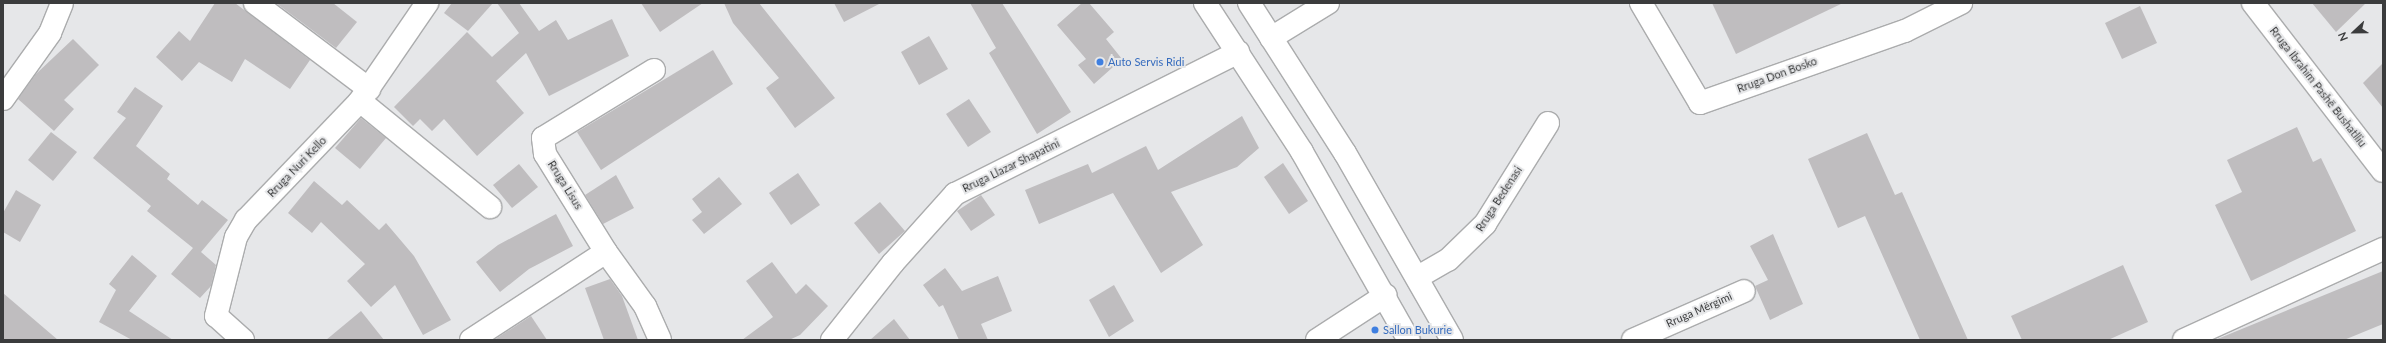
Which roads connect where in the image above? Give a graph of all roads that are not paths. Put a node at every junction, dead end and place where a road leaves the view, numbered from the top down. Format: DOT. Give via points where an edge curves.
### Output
graph roads {
  1 [pos="62,3"];
  2 [pos="255,3"];
  3 [pos="427,3"];
  4 [pos="1205,3"];
  5 [pos="1249,3"];
  6 [pos="1328,3"];
  7 [pos="1641,3"];
  8 [pos="1961,3"];
  9 [pos="2253,3"];
  10 [pos="1271,38"];
  11 [pos="1238,52"];
  12 [pos="654,70"];
  13 [pos="364,95"];
  14 [pos="3,99"];
  15 [pos="1548,123"];
  16 [pos="2383,171"];
  17 [pos="490,207"];
  18 [pos="2383,249"];
  19 [pos="606,252"];
  20 [pos="1418,277"];
  21 [pos="1744,291"];
  22 [pos="1386,295"];
  23 [pos="243,340"];
  24 [pos="471,340"];
  25 [pos="660,340"];
  26 [pos="832,340"];
  27 [pos="1317,340"];
  28 [pos="1409,340"];
  29 [pos="1452,340"];
  30 [pos="1634,340"];
  31 [pos="2184,340"];
  1 -- 14 [label="street" via="50,33"];
  2 -- 13 [label="street"];
  3 -- 13 [label="street, Rruga Nuri Kello"];
  4 -- 11 [label="street"];
  5 -- 10 [label="street"];
  6 -- 10 [label="street"];
  7 -- 8 [label="street, Rruga Don Bosko" via="1700,104 1905,31"];
  9 -- 16 [label="street, Rruga Ibrahim Pashë Bushatlliu"];
  10 -- 20 [label="street"];
  11 -- 22 [label="street" via="1302,152"];
  11 -- 26 [label="street, Rruga Llazar Shapatini" via="955,194 893,263"];
  12 -- 19 [label="street, Rruga Lisus" via="543,138 545,154"];
  13 -- 17 [label="street"];
  13 -- 23 [label="street, Rruga Nuri Kello" via="246,220 236,237 216,316"];
  15 -- 20 [label="street, Rruga Bedenasi" via="1485,224 1448,260"];
  18 -- 31 [label="street"];
  19 -- 24 [label="street"];
  19 -- 25 [label="street, Rruga Lisus" via="645,306"];
  20 -- 29 [label="street"];
  21 -- 30 [label="street, Rruga Mërgimi"];
  22 -- 27 [label="street"];
  22 -- 28 [label="street"];
}
